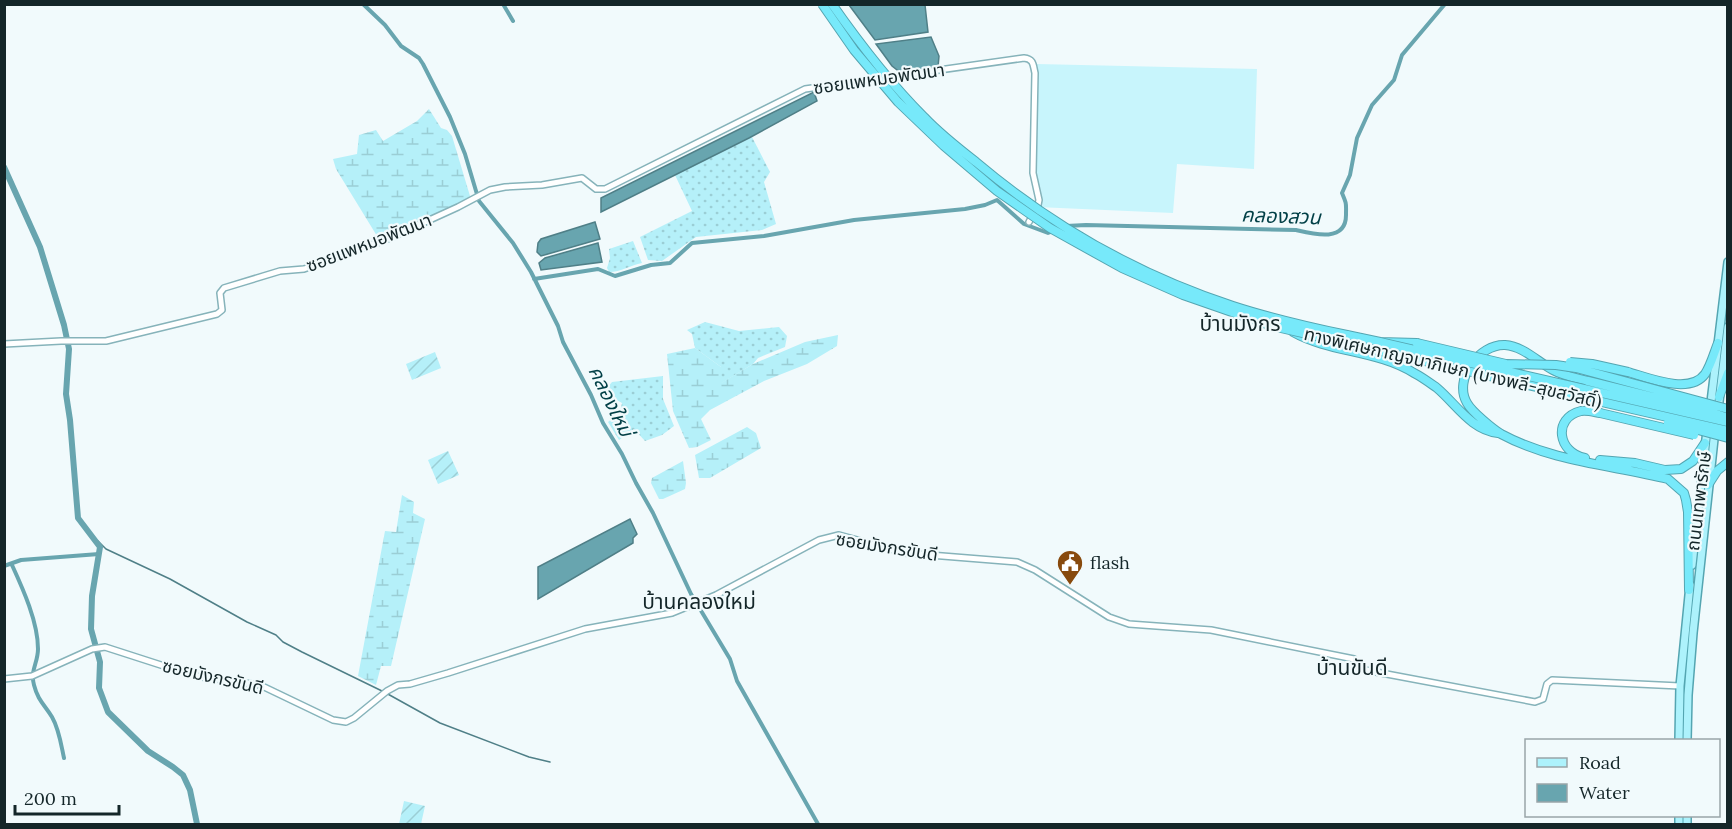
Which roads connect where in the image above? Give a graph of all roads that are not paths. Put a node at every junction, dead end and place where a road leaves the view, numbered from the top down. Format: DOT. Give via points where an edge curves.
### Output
graph roads {
  1 [pos="822,4"];
  2 [pos="832,4"];
  3 [pos="1029,222"];
  4 [pos="1728,262"];
  5 [pos="1728,327"];
  6 [pos="1289,330"];
  7 [pos="1380,342"];
  8 [pos="1718,343"];
  9 [pos="4,344"];
  10 [pos="1418,344"];
  11 [pos="1728,373"];
  12 [pos="1719,397"];
  13 [pos="1600,402"];
  14 [pos="1728,409"];
  15 [pos="1728,420"];
  16 [pos="1728,431"];
  17 [pos="1499,433"];
  18 [pos="1728,440"];
  19 [pos="1706,443"];
  20 [pos="1728,462"];
  21 [pos="1708,485"];
  22 [pos="1689,590"];
  23 [pos="4,680"];
  24 [pos="1680,686"];
  25 [pos="1679,739"];
  26 [pos="1687,739"];
  1 -- 6 [label="highway, ทางพิเศษกาญจนาภิเษก (บางพลี-สุขสวัสดิ์), bridge" via="897,102 971,170 1050,228 1160,285"];
  2 -- 7 [label="highway, ทางพิเศษกาญจนาภิเษก (บางพลี-สุขสวัสดิ์), bridge" via="862,47 924,118 1004,186 1077,236 1176,285 1232,306"];
  3 -- 9 [label="street, ซอยแพหมอพัฒนา" via="1039,200 1033,178 1035,73 1029,58 813,87 601,190 582,178 495,189 390,238 304,268 280,271 222,289 221,312 106,341"];
  4 -- 8 [label="main road, ถนนเทพารักษ์"];
  5 -- 12 [label="main road, ถนนเทพารักษ์"];
  6 -- 13 [label="highway, ทางพิเศษกาญจนาภิเษก (บางพลี-สุขสวัสดิ์), bridge"];
  6 -- 17 [label="highway, bridge" via="1325,345 1402,366 1438,389 1475,424"];
  7 -- 10 [label="highway, bridge"];
  7 -- 15 [label="highway, ทางพิเศษกาญจนาภิเษก (บางพลี-สุขสวัสดิ์), bridge"];
  8 -- 10 [label="highway, bridge" via="1704,376 1677,385 1592,364 1504,361"];
  8 -- 19 [label="main road, ถนนเทพารักษ์"];
  10 -- 14 [label="highway, bridge" via="1506,364 1576,368"];
  11 -- 12 [label="highway"];
  12 -- 21 [label="main road, ถนนเทพารักษ์"];
  13 -- 16 [label="highway, ทางพิเศษกาญจนาภิเษก (บางพลี-สุขสวัสดิ์), bridge"];
  13 -- 18 [label="highway, bridge"];
  15 -- 17 [label="highway, bridge" via="1701,409 1554,371 1523,350 1498,345 1485,350 1471,364 1464,389 1473,410"];
  17 -- 22 [label="highway" via="1567,459 1668,479 1678,487 1684,493 1688,512"];
  18 -- 19 [label="highway, bridge" via="1584,411 1570,416 1562,426 1565,446 1574,454 1673,470 1689,465"];
  19 -- 22 [label="main road, ถนนเทพารักษ์"];
  20 -- 21 [label="highway"];
  21 -- 26 [label="main road, ถนนเทพารักษ์"];
  22 -- 24 [label="main road, ถนนเทพารักษ์"];
  23 -- 24 [label="street, ซอยมังกรขันดี" via="32,676 102,647 195,676 260,685 338,722 350,721 398,685 585,629 659,616 696,604 807,546 839,535 905,553 1017,562 1121,622 1222,632 1354,659 1360,669 1536,702 1543,699 1552,680"];
  24 -- 25 [label="main road, ถนนเทพารักษ์"];
}
